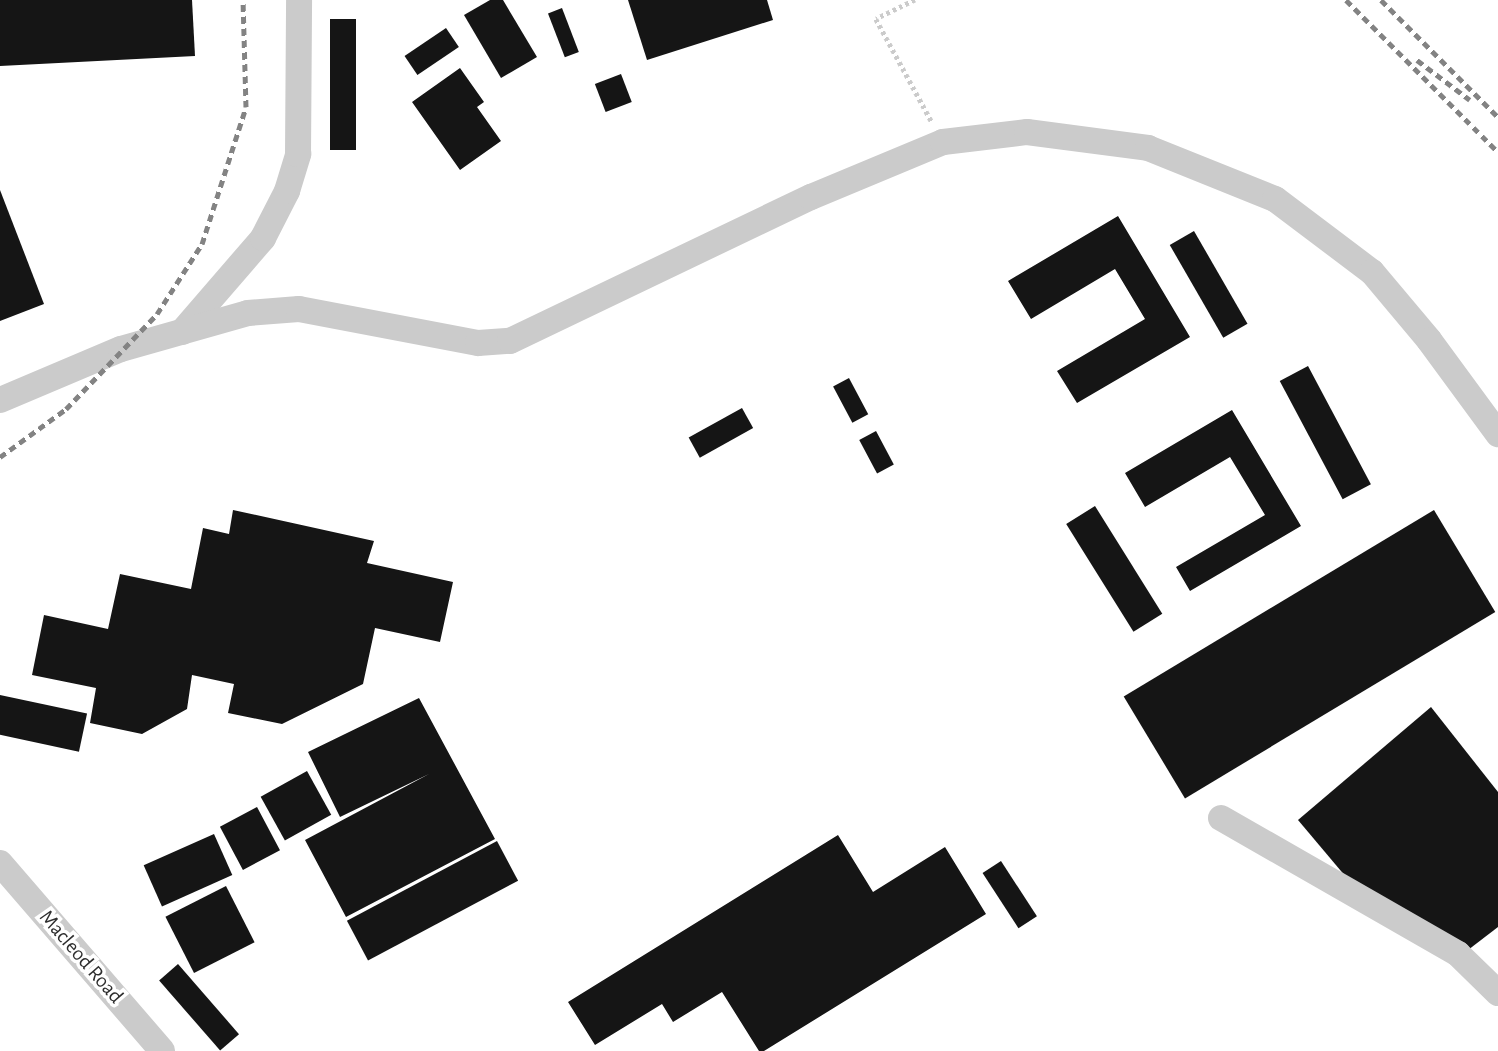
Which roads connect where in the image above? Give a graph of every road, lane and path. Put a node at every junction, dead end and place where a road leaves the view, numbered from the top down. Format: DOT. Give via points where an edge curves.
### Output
graph roads {
  1 [pos="299,0"];
  2 [pos="915,0"];
  3 [pos="943,142"];
  4 [pos="181,333"];
  5 [pos="0,400"];
  6 [pos="1498,434"];
  7 [pos="1221,818"];
  8 [pos="0,863"];
  9 [pos="1498,993"];
  10 [pos="162,1051"];
  1 -- 4 [label="street" via="298,154 287,191 263,238"];
  2 -- 3 [label="path" via="876,19"];
  3 -- 4 [label="street" via="811,197 510,341 478,343 299,309 248,313"];
  3 -- 6 [label="street" via="1027,132 1148,148 1275,199 1372,272"];
  4 -- 5 [label="street" via="121,349"];
  7 -- 9 [label="street" via="1458,954"];
  8 -- 10 [label="street, Macleod Road"];
}
